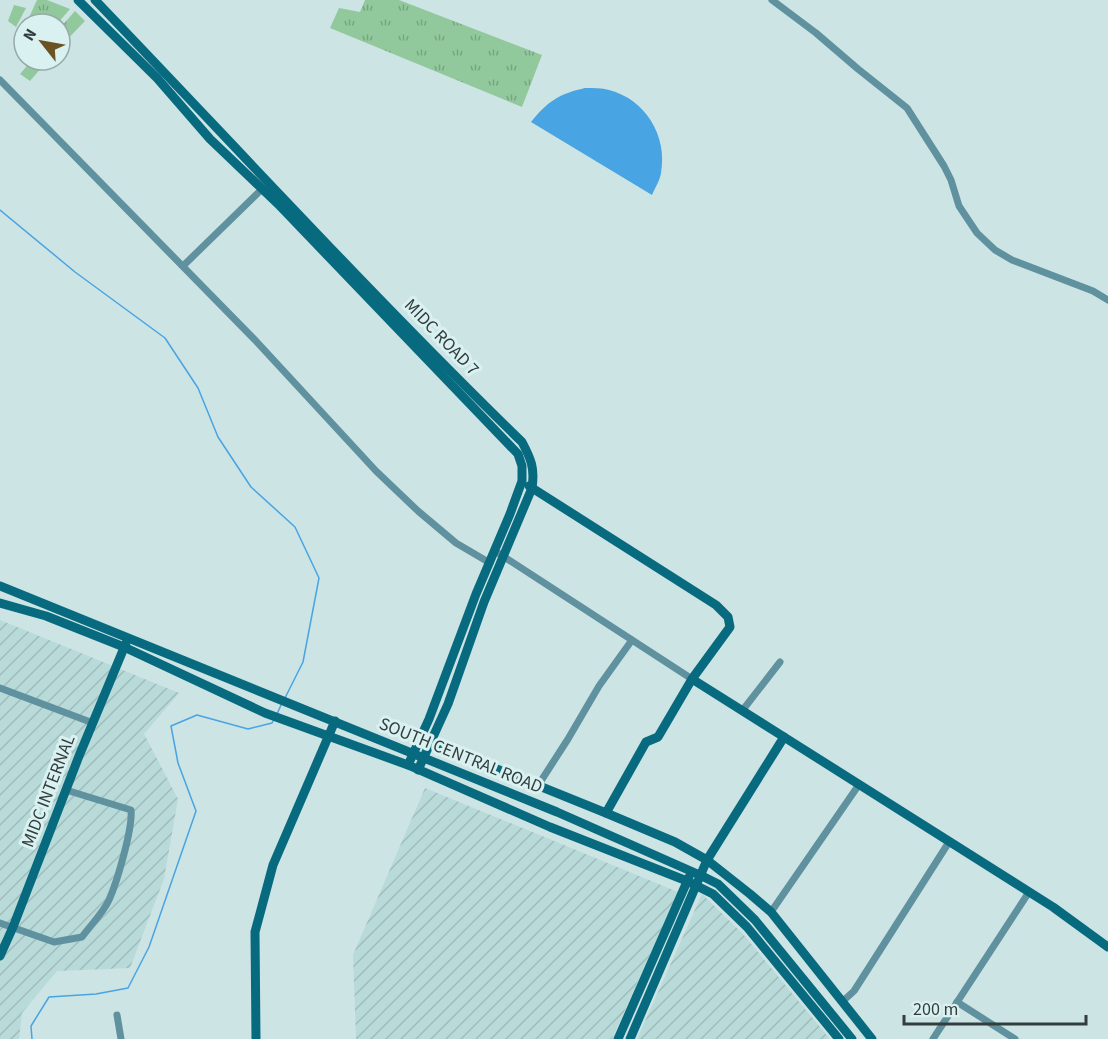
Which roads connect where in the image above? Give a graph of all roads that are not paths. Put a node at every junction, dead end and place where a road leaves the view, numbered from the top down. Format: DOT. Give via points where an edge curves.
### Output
graph roads {
  1 [pos="78,0"];
  2 [pos="95,0"];
  3 [pos="772,0"];
  4 [pos="0,80"];
  5 [pos="217,130"];
  6 [pos="210,139"];
  7 [pos="262,189"];
  8 [pos="183,266"];
  9 [pos="351,275"];
  10 [pos="1108,300"];
  11 [pos="489,416"];
  12 [pos="522,481"];
  13 [pos="532,488"];
  14 [pos="499,554"];
  15 [pos="490,563"];
  16 [pos="0,586"];
  17 [pos="0,603"];
  18 [pos="632,640"];
  19 [pos="126,642"];
  20 [pos="780,662"];
  21 [pos="692,680"];
  22 [pos="0,688"];
  23 [pos="741,711"];
  24 [pos="335,721"];
  25 [pos="93,723"];
  26 [pos="329,736"];
  27 [pos="420,738"];
  28 [pos="784,738"];
  29 [pos="431,742"];
  30 [pos="413,754"];
  31 [pos="423,759"];
  32 [pos="408,765"];
  33 [pos="418,770"];
  34 [pos="538,784"];
  35 [pos="858,786"];
  36 [pos="66,790"];
  37 [pos="606,813"];
  38 [pos="949,842"];
  39 [pos="707,860"];
  40 [pos="692,871"];
  41 [pos="702,876"];
  42 [pos="687,881"];
  43 [pos="697,886"];
  44 [pos="1029,892"];
  45 [pos="771,912"];
  46 [pos="0,923"];
  47 [pos="13,927"];
  48 [pos="1108,947"];
  49 [pos="0,956"];
  50 [pos="843,1001"];
  51 [pos="957,1002"];
  52 [pos="117,1015"];
  53 [pos="121,1039"];
  54 [pos="256,1039"];
  55 [pos="618,1039"];
  56 [pos="630,1039"];
  57 [pos="839,1039"];
  58 [pos="852,1039"];
  59 [pos="872,1039"];
  60 [pos="933,1039"];
  61 [pos="1015,1039"];
  1 -- 6 [label="street, MIDC ROAD 7" via="157,78"];
  2 -- 5 [label="street, MIDC ROAD 7"];
  3 -- 10 [label="street" via="907,108 944,166 959,206 977,233 995,250"];
  4 -- 8 [label="street"];
  5 -- 6 [label="street"];
  5 -- 9 [label="street, MIDC ROAD 7"];
  6 -- 7 [label="street, MIDC ROAD 7"];
  7 -- 8 [label="street"];
  7 -- 9 [label="street, MIDC ROAD 7"];
  8 -- 15 [label="street" via="376,471 456,543"];
  9 -- 11 [label="street, MIDC ROAD 7"];
  11 -- 12 [label="street, MIDC ROAD 7" via="518,454"];
  11 -- 13 [label="street, MIDC ROAD 7" via="522,442 532,461"];
  12 -- 13 [label="street"];
  12 -- 14 [label="street, MIDC ROAD 7"];
  13 -- 14 [label="street, MIDC ROAD 7"];
  13 -- 21 [label="street" via="716,605 728,617 730,627"];
  14 -- 15 [label="street, MIDC ROAD 7"];
  14 -- 18 [label="street"];
  14 -- 29 [label="street, MIDC ROAD 7" via="448,704"];
  15 -- 27 [label="street, MIDC ROAD 7"];
  16 -- 19 [label="street, SOUTH CENTRAL ROAD"];
  17 -- 19 [label="street, SOUTH CENTRAL ROAD"];
  18 -- 21 [label="street"];
  18 -- 34 [label="street" via="598,686"];
  19 -- 24 [label="street, SOUTH CENTRAL ROAD"];
  19 -- 25 [label="street, MIDC INTERNAL"];
  19 -- 26 [label="street, SOUTH CENTRAL ROAD" via="275,717"];
  20 -- 23 [label="street"];
  21 -- 23 [label="street"];
  21 -- 37 [label="street" via="658,736 646,742"];
  22 -- 25 [label="street"];
  23 -- 28 [label="street"];
  24 -- 26 [label="street"];
  24 -- 30 [label="street, SOUTH CENTRAL ROAD"];
  25 -- 36 [label="street, MIDC INTERNAL"];
  26 -- 32 [label="street, SOUTH CENTRAL ROAD"];
  26 -- 54 [label="street" via="273,865 255,932"];
  27 -- 29 [label="street"];
  27 -- 30 [label="street, MIDC ROAD 7"];
  28 -- 35 [label="street"];
  28 -- 39 [label="street"];
  29 -- 31 [label="street, MIDC ROAD 7"];
  29 -- 34 [label="street"];
  30 -- 31 [label="street, SOUTH CENTRAL ROAD"];
  30 -- 32 [label="street, MIDC ROAD 7"];
  31 -- 33 [label="street, MIDC ROAD 7"];
  31 -- 40 [label="street, SOUTH CENTRAL ROAD"];
  32 -- 33 [label="street, SOUTH CENTRAL ROAD"];
  33 -- 42 [label="street, SOUTH CENTRAL ROAD"];
  34 -- 37 [label="street"];
  35 -- 38 [label="street"];
  35 -- 45 [label="street"];
  36 -- 47 [label="street, MIDC INTERNAL"];
  36 -- 47 [label="street" via="131,810 125,848 109,901 82,938 54,942"];
  37 -- 39 [label="street"];
  38 -- 44 [label="street"];
  38 -- 50 [label="street" via="854,991"];
  39 -- 41 [label="street"];
  39 -- 45 [label="street"];
  40 -- 41 [label="street, SOUTH CENTRAL ROAD"];
  40 -- 42 [label="street"];
  41 -- 43 [label="street"];
  41 -- 58 [label="street, SOUTH CENTRAL ROAD" via="718,884 755,920"];
  42 -- 43 [label="street, SOUTH CENTRAL ROAD"];
  42 -- 55 [label="street"];
  43 -- 56 [label="street"];
  43 -- 57 [label="street, SOUTH CENTRAL ROAD" via="713,894 747,927"];
  44 -- 48 [label="street"];
  44 -- 51 [label="street"];
  45 -- 50 [label="street"];
  46 -- 47 [label="street"];
  47 -- 49 [label="street, MIDC INTERNAL"];
  50 -- 59 [label="street"];
  51 -- 60 [label="street"];
  51 -- 61 [label="street"];
  52 -- 53 [label="street"];
}
